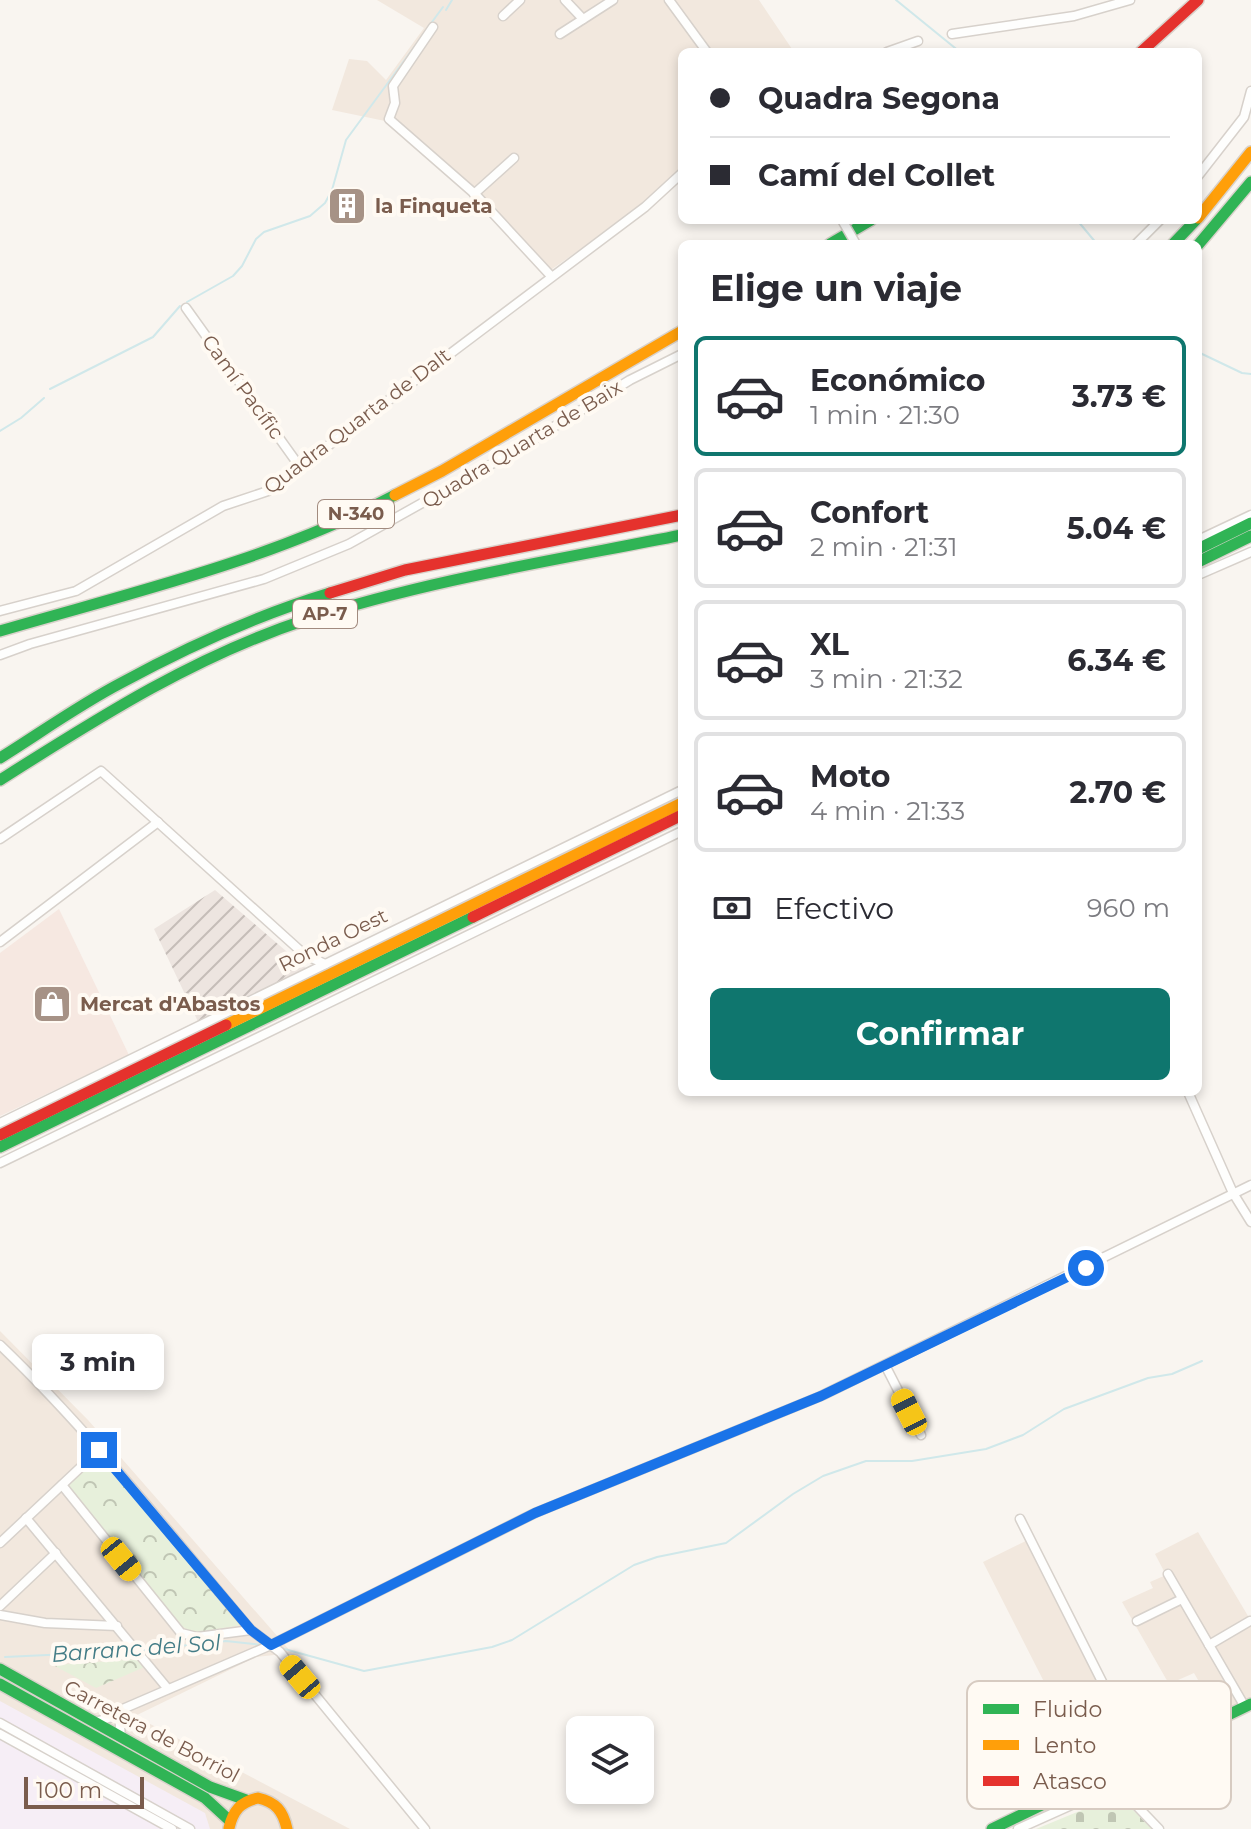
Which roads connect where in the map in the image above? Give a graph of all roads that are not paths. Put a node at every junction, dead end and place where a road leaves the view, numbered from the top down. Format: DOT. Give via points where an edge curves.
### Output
graph roads {
  1 [pos="520,0"];
  2 [pos="565,0"];
  3 [pos="613,0"];
  4 [pos="669,0"];
  5 [pos="1130,0"];
  6 [pos="1198,0"];
  7 [pos="503,16"];
  8 [pos="583,19"];
  9 [pos="433,27"];
  10 [pos="560,34"];
  11 [pos="952,34"];
  12 [pos="918,41"];
  13 [pos="704,48"];
  14 [pos="898,48"];
  15 [pos="1145,48"];
  16 [pos="1251,91"];
  17 [pos="1251,152"];
  18 [pos="514,158"];
  19 [pos="1202,171"];
  20 [pos="678,177"];
  21 [pos="1251,182"];
  22 [pos="474,194"];
  23 [pos="1202,213"];
  24 [pos="864,224"];
  25 [pos="1156,224"];
  26 [pos="1192,224"];
  27 [pos="837,240"];
  28 [pos="1140,240"];
  29 [pos="1177,240"];
  30 [pos="1202,240"];
  31 [pos="551,276"];
  32 [pos="186,308"];
  33 [pos="678,333"];
  34 [pos="678,356"];
  35 [pos="300,467"];
  36 [pos="1251,515"];
  37 [pos="678,516"];
  38 [pos="1251,523"];
  39 [pos="678,536"];
  40 [pos="1251,536"];
  41 [pos="1202,538"];
  42 [pos="1202,547"];
  43 [pos="1251,552"];
  44 [pos="1202,560"];
  45 [pos="1202,573"];
  46 [pos="0,611"];
  47 [pos="0,631"];
  48 [pos="0,655"];
  49 [pos="0,758"];
  50 [pos="0,780"];
  51 [pos="678,792"];
  52 [pos="678,805"];
  53 [pos="678,817"];
  54 [pos="158,822"];
  55 [pos="678,833"];
  56 [pos="0,839"];
  57 [pos="0,942"];
  58 [pos="305,955"];
  59 [pos="325,964"];
  60 [pos="300,976"];
  61 [pos="1190,1096"];
  62 [pos="0,1123"];
  63 [pos="0,1135"];
  64 [pos="0,1147"];
  65 [pos="0,1163"];
  66 [pos="1251,1185"];
  67 [pos="1233,1193"];
  68 [pos="1251,1222"];
  69 [pos="0,1345"];
  70 [pos="885,1365"];
  71 [pos="921,1435"];
  72 [pos="99,1450"];
  73 [pos="62,1485"];
  74 [pos="26,1518"];
  75 [pos="1020,1519"];
  76 [pos="0,1543"];
  77 [pos="56,1553"];
  78 [pos="1168,1574"];
  79 [pos="1182,1599"];
  80 [pos="0,1606"];
  81 [pos="0,1615"];
  82 [pos="109,1618"];
  83 [pos="1137,1621"];
  84 [pos="1250,1621"];
  85 [pos="97,1624"];
  86 [pos="117,1626"];
  87 [pos="251,1630"];
  88 [pos="271,1645"];
  89 [pos="1209,1645"];
  90 [pos="0,1669"];
  91 [pos="1102,1681"];
  92 [pos="0,1684"];
  93 [pos="168,1689"];
  94 [pos="1248,1706"];
  95 [pos="119,1715"];
  96 [pos="95,1722"];
  97 [pos="0,1723"];
  98 [pos="0,1734"];
  99 [pos="121,1737"];
  100 [pos="246,1800"];
  101 [pos="1033,1809"];
  102 [pos="1063,1809"];
  103 [pos="1139,1809"];
  104 [pos="230,1825"];
  105 [pos="172,1829"];
  106 [pos="190,1829"];
  107 [pos="287,1829"];
  108 [pos="425,1829"];
  109 [pos="992,1829"];
  110 [pos="1018,1829"];
  111 [pos="1159,1829"];
  1 -- 7 [label="street"];
  2 -- 8 [label="street"];
  3 -- 8 [label="street"];
  4 -- 13 [label="street"];
  5 -- 11 [label="street" via="1074,16"];
  6 -- 15 [label="main road"];
  8 -- 10 [label="street"];
  9 -- 22 [label="street" via="393,86 395,103 389,119"];
  12 -- 14 [label="street"];
  16 -- 19 [label="street" via="1244,117"];
  17 -- 23 [label="main road"];
  18 -- 22 [label="street"];
  20 -- 31 [label="street, Quadra Quarta de Dalt"];
  21 -- 30 [label="main road"];
  22 -- 31 [label="street"];
  24 -- 27 [label="main road"];
  25 -- 28 [label="street"];
  26 -- 29 [label="main road"];
  31 -- 35 [label="street, Quadra Quarta de Dalt"];
  32 -- 35 [label="street, Camí Pacífic"];
  33 -- 47 [label="main road, N-340" via="371,508 233,562"];
  34 -- 48 [label="street, Quadra Quarta de Baix" via="349,544 264,579"];
  35 -- 46 [label="street, Quadra Quarta de Dalt" via="268,491 223,506 76,591"];
  36 -- 41 [label="street"];
  37 -- 49 [label="main road, AP-7" via="405,570 295,604 118,684"];
  38 -- 42 [label="main road"];
  39 -- 50 [label="main road, AP-7" via="409,589 302,621 123,702"];
  40 -- 44 [label="main road"];
  43 -- 45 [label="street"];
  51 -- 59 [label="street, Ronda Oest"];
  52 -- 63 [label="main road, Ronda Oest"];
  53 -- 64 [label="main road, Ronda Oest"];
  54 -- 56 [label="street" via="101,771"];
  54 -- 57 [label="street"];
  54 -- 58 [label="street"];
  55 -- 65 [label="street"];
  58 -- 59 [label="street"];
  58 -- 60 [label="street"];
  59 -- 60 [label="street, Ronda Oest"];
  60 -- 62 [label="street, Ronda Oest"];
  61 -- 67 [label="street"];
  66 -- 67 [label="street"];
  67 -- 68 [label="street"];
  67 -- 70 [label="street"];
  69 -- 72 [label="street"];
  70 -- 71 [label="street"];
  70 -- 88 [label="street" via="716,1441 535,1513"];
  72 -- 73 [label="street"];
  72 -- 87 [label="street"];
  73 -- 74 [label="street"];
  73 -- 87 [label="street" via="181,1633 197,1637"];
  74 -- 76 [label="street"];
  74 -- 77 [label="street"];
  75 -- 91 [label="street"];
  77 -- 80 [label="street"];
  77 -- 82 [label="street"];
  78 -- 79 [label="street"];
  79 -- 83 [label="street"];
  79 -- 89 [label="street"];
  81 -- 85 [label="street"];
  82 -- 85 [label="street"];
  82 -- 86 [label="street"];
  84 -- 89 [label="street"];
  85 -- 86 [label="street"];
  86 -- 93 [label="street"];
  87 -- 88 [label="street"];
  88 -- 93 [label="street"];
  88 -- 108 [label="street"];
  89 -- 94 [label="street"];
  90 -- 96 [label="main road, Carretera de Borriol"];
  92 -- 104 [label="main road, Carretera de Borriol" via="205,1798"];
  93 -- 95 [label="street"];
  95 -- 96 [label="street"];
  95 -- 99 [label="street"];
  96 -- 99 [label="main road, Carretera de Borriol"];
  97 -- 106 [label="street"];
  98 -- 105 [label="street"];
  99 -- 100 [label="main road, Carretera de Borriol" via="210,1787"];
  100 -- 104 [label="main road" via="235,1809"];
  100 -- 107 [label="main road, Carretera de Borriol" via="262,1798 277,1804"];
  101 -- 109 [label="main road"];
  102 -- 110 [label="street"];
  103 -- 111 [label="street"];
}
